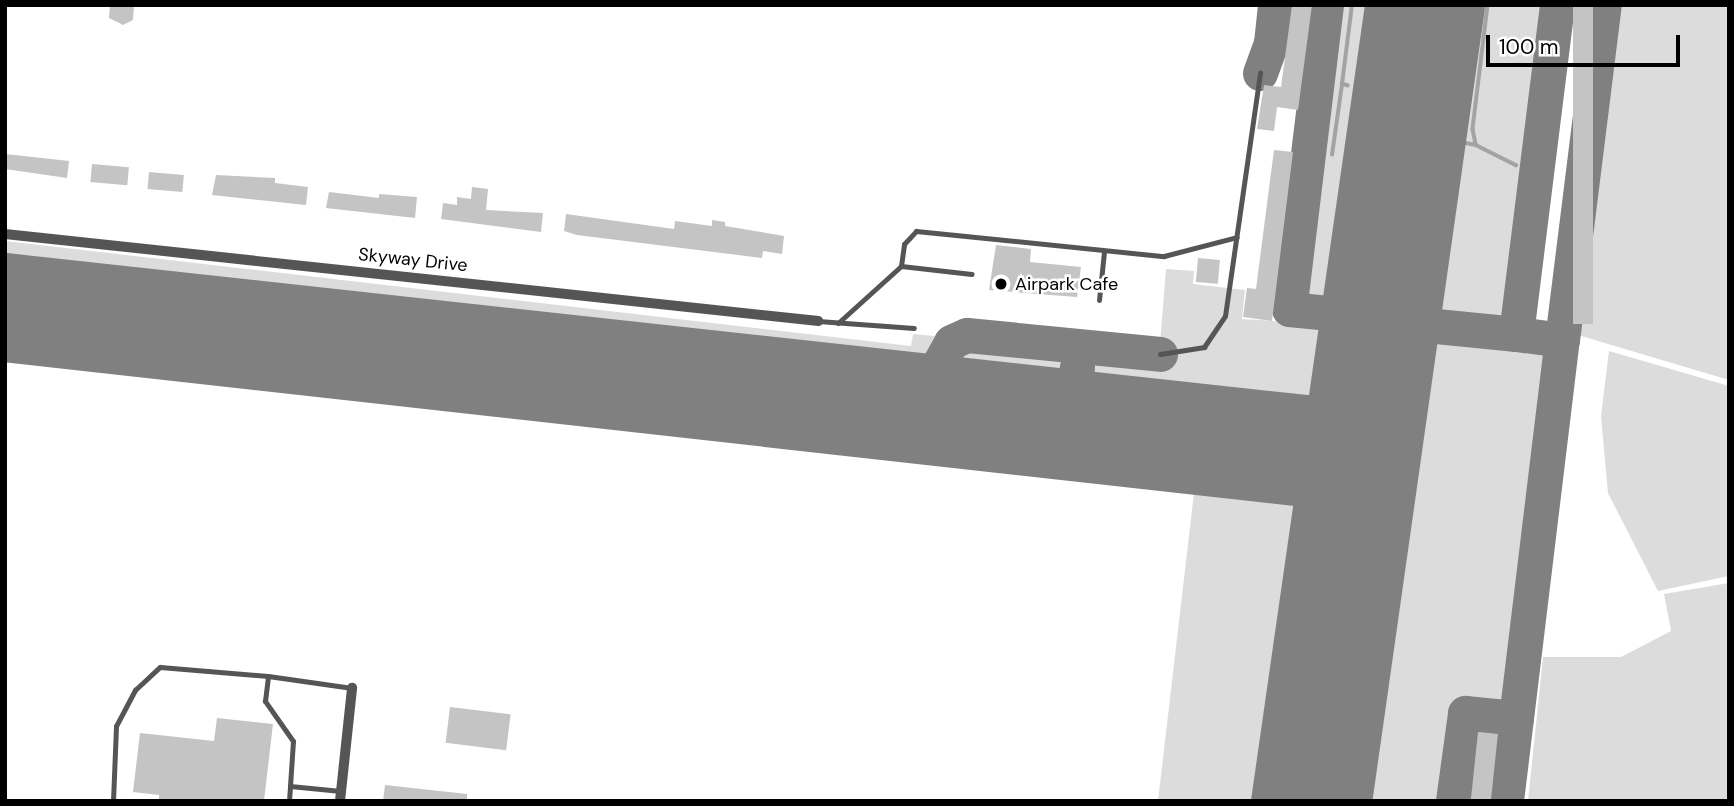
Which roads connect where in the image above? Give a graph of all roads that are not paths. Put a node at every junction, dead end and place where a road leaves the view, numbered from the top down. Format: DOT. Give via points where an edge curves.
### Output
graph roads {
  1 [pos="1260,73"];
  2 [pos="5,234"];
  3 [pos="1237,237"];
  4 [pos="1104,252"];
  5 [pos="901,266"];
  6 [pos="972,274"];
  7 [pos="1099,300"];
  8 [pos="818,321"];
  9 [pos="838,323"];
  10 [pos="914,328"];
  11 [pos="1160,354"];
  12 [pos="268,676"];
  13 [pos="352,688"];
  14 [pos="290,786"];
  15 [pos="340,796"];
  16 [pos="113,801"];
  17 [pos="289,801"];
  1 -- 3 [label="lane"];
  2 -- 8 [label="street, Skyway Drive"];
  3 -- 4 [label="lane" via="1170,256"];
  3 -- 11 [label="lane" via="1226,316 1214,338 1189,352"];
  4 -- 5 [label="lane" via="916,231 904,244"];
  4 -- 7 [label="lane"];
  5 -- 6 [label="lane"];
  5 -- 9 [label="lane"];
  8 -- 9 [label="lane"];
  9 -- 10 [label="lane"];
  12 -- 13 [label="lane"];
  12 -- 14 [label="lane" via="265,701 293,741"];
  12 -- 16 [label="lane" via="160,667 135,690 116,726"];
  13 -- 15 [label="street"];
  14 -- 15 [label="lane"];
  14 -- 17 [label="lane"];
}
